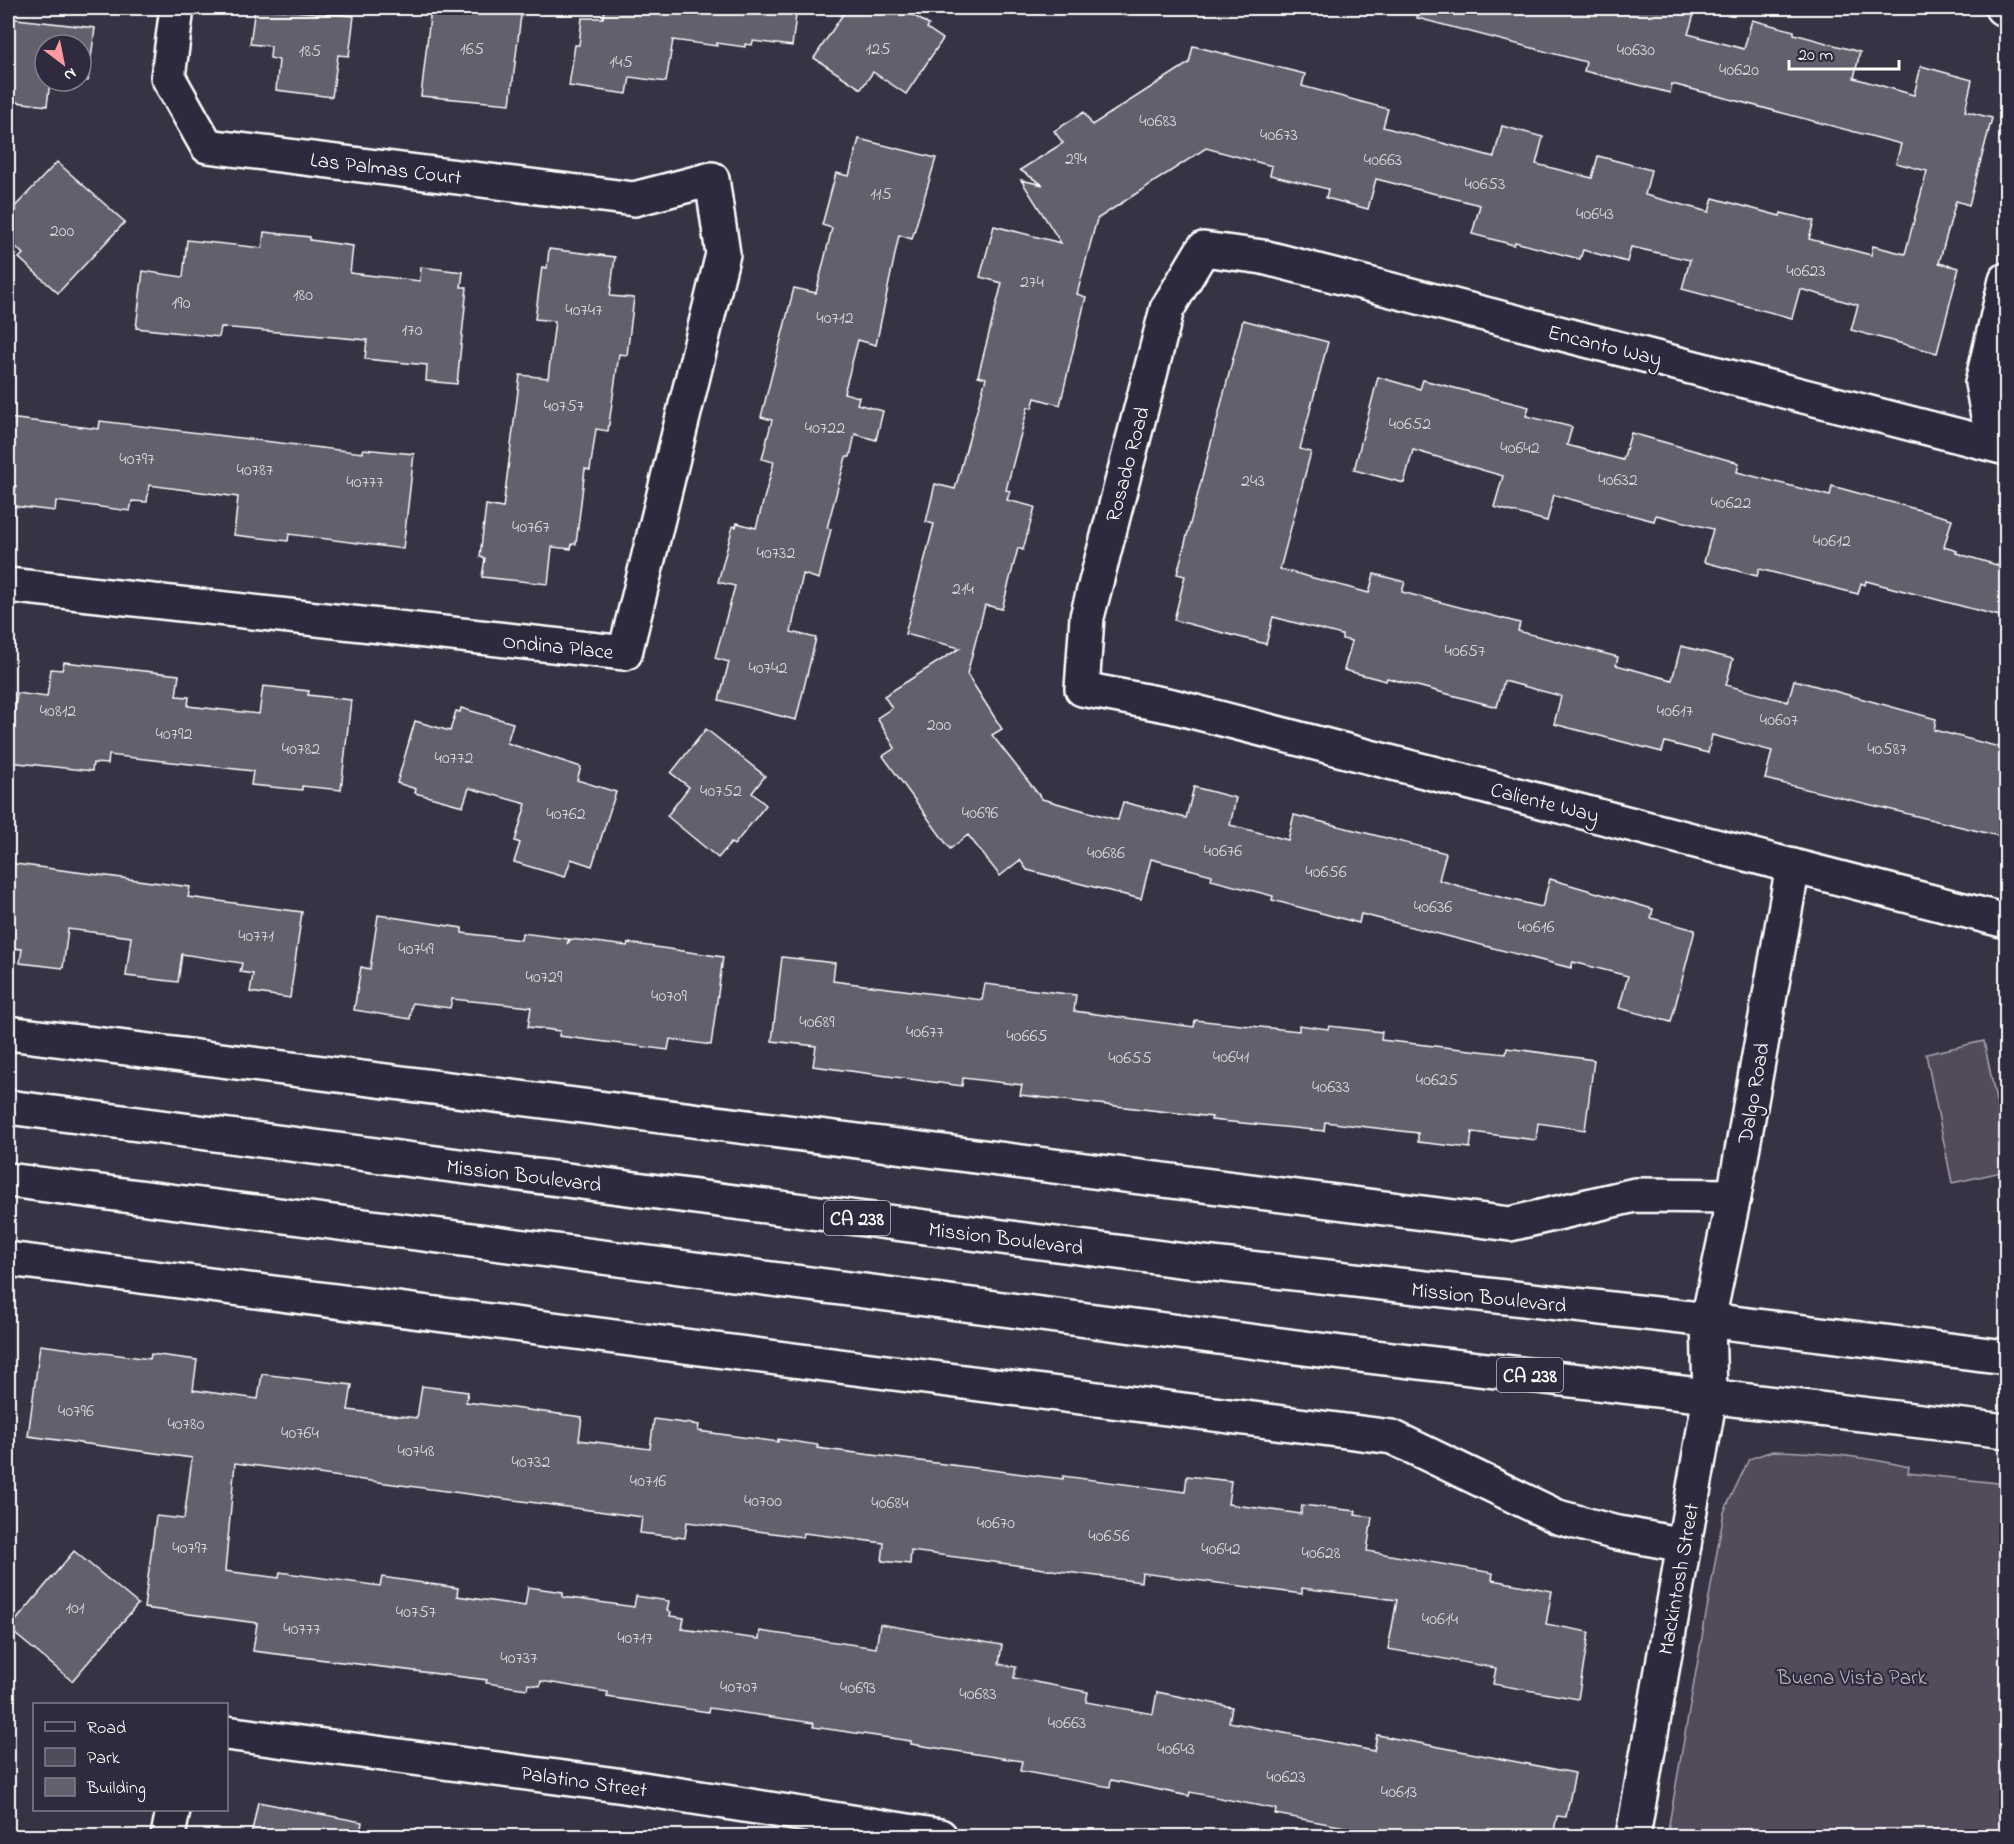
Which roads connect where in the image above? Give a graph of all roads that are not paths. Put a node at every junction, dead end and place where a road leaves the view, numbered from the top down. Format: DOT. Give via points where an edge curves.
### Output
graph roads {
  1 [pos="177,8"];
  2 [pos="2002,8"];
  3 [pos="2007,9"];
  4 [pos="712,179"];
  5 [pos="1203,249"];
  6 [pos="2007,280"];
  7 [pos="2002,438"];
  8 [pos="8,585"];
  9 [pos="1083,689"];
  10 [pos="1793,866"];
  11 [pos="2007,921"];
  12 [pos="8,1033"];
  13 [pos="8,1107"];
  14 [pos="8,1180"];
  15 [pos="1734,1196"];
  16 [pos="8,1259"];
  17 [pos="1708,1320"];
  18 [pos="2007,1357"];
  19 [pos="1710,1396"];
  20 [pos="2007,1431"];
  21 [pos="1684,1545"];
  22 [pos="228,1733"];
  23 [pos="173,1811"];
  24 [pos="168,1836"];
  25 [pos="939,1836"];
  26 [pos="1633,1836"];
  1 -- 4 [label="street, Las Palmas Court" via="168,77 207,146 634,199"];
  2 -- 3 [label="street"];
  4 -- 8 [label="street, Ondina Place" via="723,254 625,653"];
  5 -- 7 [label="street, Encanto Way" via="1263,257"];
  5 -- 9 [label="street, Rosado Road" via="1167,309 1087,617"];
  6 -- 7 [label="street" via="1982,383"];
  9 -- 10 [label="street, Caliente Way" via="1172,706"];
  10 -- 11 [label="street, Caliente Way"];
  10 -- 15 [label="street, Dalgo Road"];
  12 -- 15 [label="street" via="1510,1224 1635,1195"];
  13 -- 17 [label="street, Mission Boulevard / CA 238" via="1167,1259"];
  14 -- 19 [label="street, CA 238" via="950,1304"];
  15 -- 17 [label="street, Dalgo Road"];
  16 -- 21 [label="street" via="1392,1437 1558,1517"];
  17 -- 18 [label="street, Mission Boulevard / CA 238"];
  17 -- 19 [label="street, Mackintosh Street"];
  19 -- 20 [label="street, CA 238"];
  19 -- 21 [label="street, Mackintosh Street"];
  21 -- 26 [label="street, Mackintosh Street"];
  22 -- 25 [label="street, Palatino Street" via="624,1786"];
  23 -- 24 [label="street"];
}
